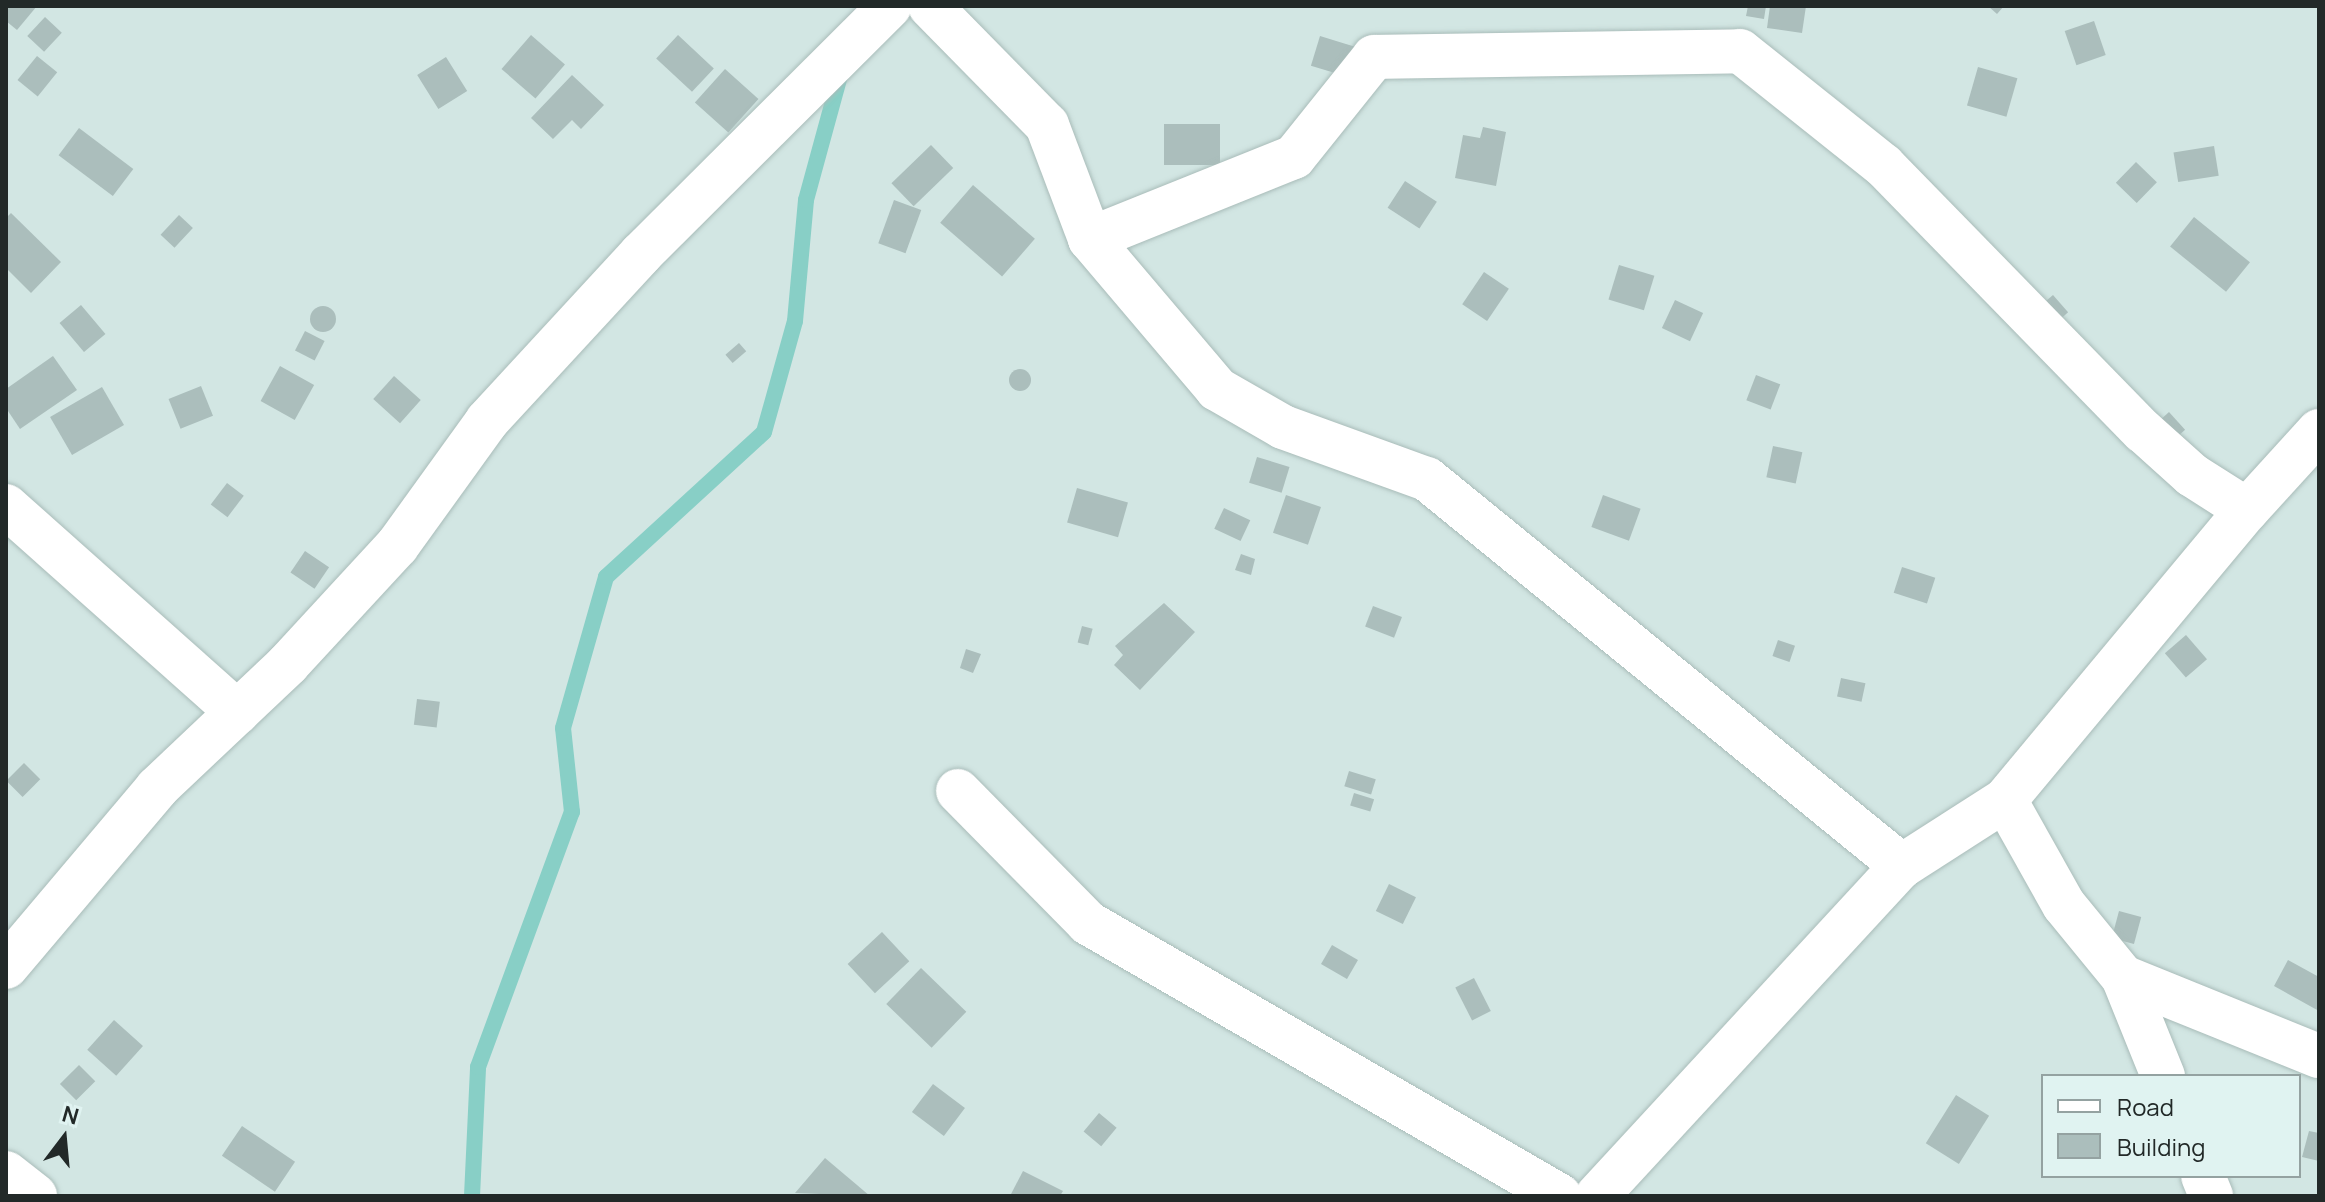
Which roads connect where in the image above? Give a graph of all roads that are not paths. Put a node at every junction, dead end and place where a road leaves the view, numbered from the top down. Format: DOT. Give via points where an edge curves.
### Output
graph roads {
  1 [pos="890,6"];
  2 [pos="930,6"];
  3 [pos="1090,239"];
  4 [pos="2319,431"];
  5 [pos="6,506"];
  6 [pos="2247,510"];
  7 [pos="237,712"];
  8 [pos="958,791"];
  9 [pos="2005,800"];
  10 [pos="1902,866"];
  11 [pos="6,967"];
  12 [pos="2123,977"];
  13 [pos="2319,1056"];
  14 [pos="2162,1074"];
  15 [pos="6,1173"];
  16 [pos="35,1196"];
  17 [pos="1560,1196"];
  18 [pos="1597,1196"];
  1 -- 7 [label="street" via="641,254 487,421 397,546"];
  2 -- 3 [label="street" via="1047,125"];
  3 -- 6 [label="street" via="1294,157 1374,57 1740,51 1884,166 2143,431 2192,475"];
  3 -- 10 [label="street" via="1217,389 1283,427 1427,479"];
  4 -- 6 [label="street"];
  5 -- 7 [label="street"];
  6 -- 9 [label="street"];
  7 -- 11 [label="street" via="157,788"];
  8 -- 17 [label="street" via="1088,923"];
  9 -- 10 [label="street"];
  9 -- 12 [label="street" via="2064,905"];
  10 -- 18 [label="street"];
  12 -- 13 [label="street"];
  12 -- 14 [label="street"];
  15 -- 16 [label="street"];
}
